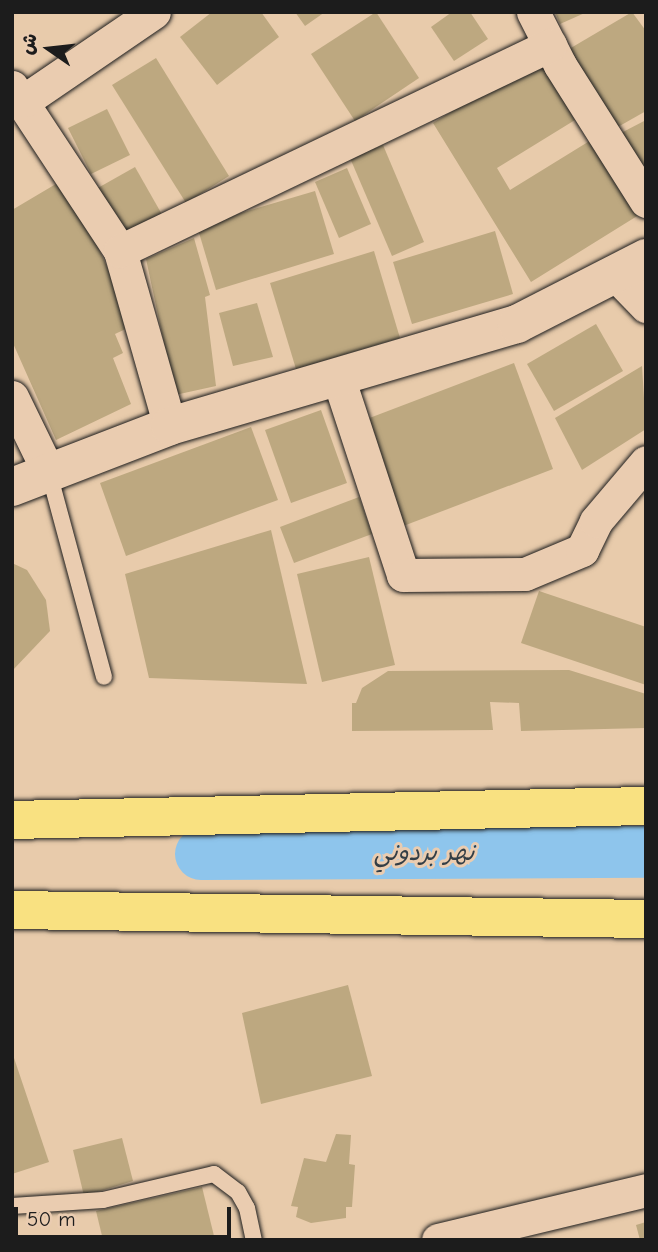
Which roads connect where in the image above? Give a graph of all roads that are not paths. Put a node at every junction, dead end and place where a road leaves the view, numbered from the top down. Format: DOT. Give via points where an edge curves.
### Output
graph roads {
  1 [pos="153,12"];
  2 [pos="533,12"];
  3 [pos="550,45"];
  4 [pos="19,94"];
  5 [pos="646,201"];
  6 [pos="120,251"];
  7 [pos="630,266"];
  8 [pos="646,306"];
  9 [pos="338,377"];
  10 [pos="12,397"];
  11 [pos="170,426"];
  12 [pos="646,462"];
  13 [pos="50,473"];
  14 [pos="12,487"];
  15 [pos="104,677"];
  16 [pos="646,806"];
  17 [pos="12,820"];
  18 [pos="12,909"];
  19 [pos="646,919"];
  20 [pos="646,1190"];
  21 [pos="12,1206"];
  22 [pos="254,1240"];
  23 [pos="438,1240"];
  1 -- 4 [label="street"];
  2 -- 3 [label="street"];
  3 -- 5 [label="street"];
  3 -- 6 [label="street"];
  4 -- 6 [label="street"];
  6 -- 11 [label="street"];
  7 -- 8 [label="street"];
  7 -- 9 [label="street" via="517,324"];
  9 -- 11 [label="street"];
  9 -- 12 [label="street" via="402,575 525,574 582,550 596,521"];
  10 -- 13 [label="street"];
  11 -- 13 [label="street"];
  13 -- 14 [label="street"];
  13 -- 15 [label="lane"];
  16 -- 17 [label="highway"];
  18 -- 19 [label="highway"];
  20 -- 23 [label="street"];
  21 -- 22 [label="lane" via="103,1200 214,1174 238,1192"];
}
